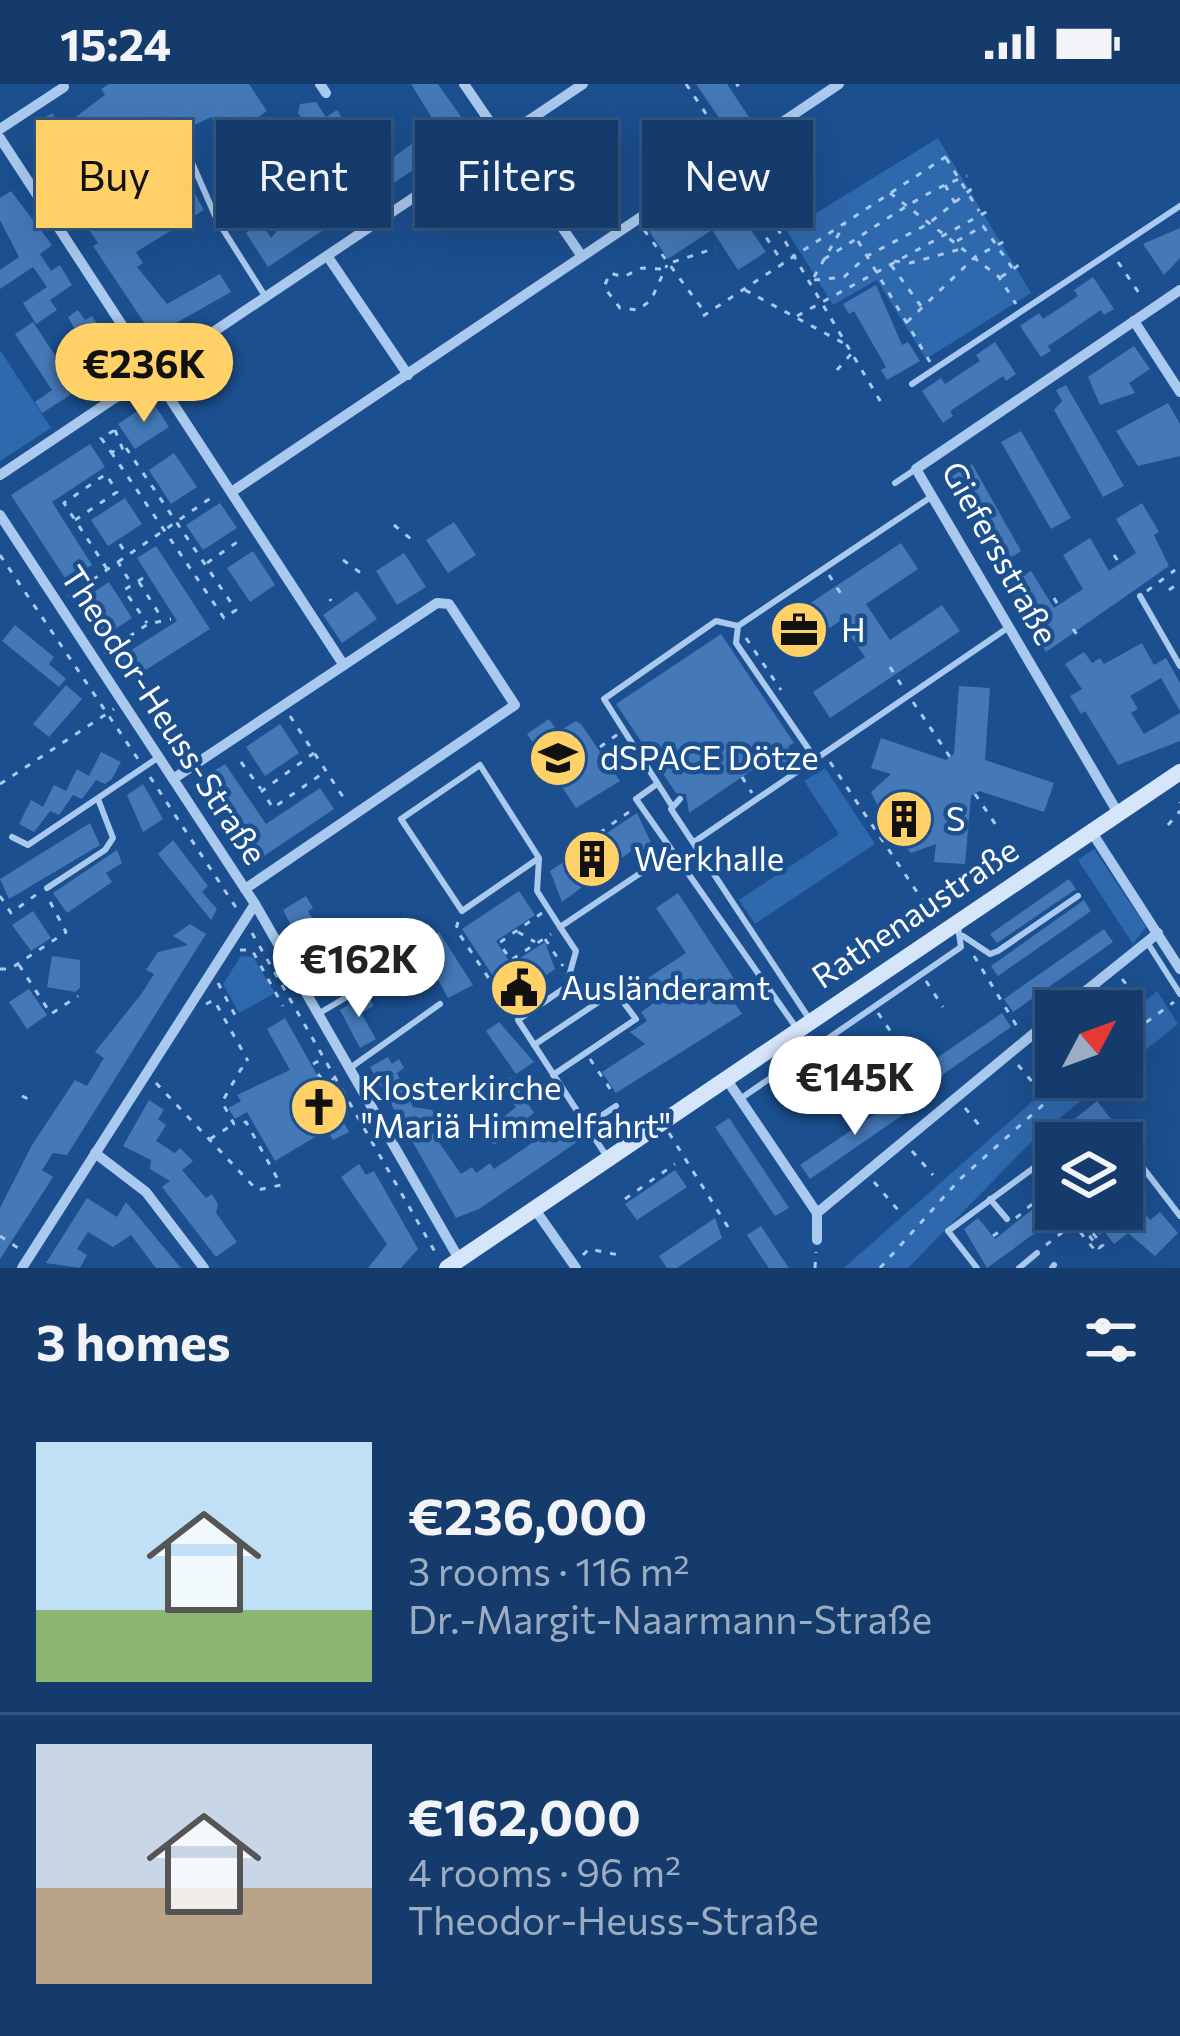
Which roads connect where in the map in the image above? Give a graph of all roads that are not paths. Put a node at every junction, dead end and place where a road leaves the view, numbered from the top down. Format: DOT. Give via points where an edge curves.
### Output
graph roads {
  1 [pos="464,84"];
  2 [pos="583,84"];
  3 [pos="839,84"];
  4 [pos="64,86"];
  5 [pos="488,120"];
  6 [pos="529,120"];
  7 [pos="0,133"];
  8 [pos="192,163"];
  9 [pos="415,197"];
  10 [pos="1180,206"];
  11 [pos="562,228"];
  12 [pos="581,255"];
  13 [pos="328,257"];
  14 [pos="1180,290"];
  15 [pos="267,299"];
  16 [pos="1134,321"];
  17 [pos="153,374"];
  18 [pos="408,376"];
  19 [pos="912,384"];
  20 [pos="1180,392"];
  21 [pos="916,469"];
  22 [pos="0,475"];
  23 [pos="895,483"];
  24 [pos="231,488"];
  25 [pos="932,496"];
  26 [pos="0,515"];
  27 [pos="1140,596"];
  28 [pos="738,626"];
  29 [pos="1009,627"];
  30 [pos="343,664"];
  31 [pos="1180,666"];
  32 [pos="159,757"];
  33 [pos="814,757"];
  34 [pos="1180,772"];
  35 [pos="173,778"];
  36 [pos="657,784"];
  37 [pos="98,799"];
  38 [pos="680,800"];
  39 [pos="672,806"];
  40 [pos="1118,813"];
  41 [pos="1091,831"];
  42 [pos="12,837"];
  43 [pos="694,842"];
  44 [pos="672,852"];
  45 [pos="539,858"];
  46 [pos="47,888"];
  47 [pos="245,889"];
  48 [pos="1078,896"];
  49 [pos="255,904"];
  50 [pos="560,927"];
  51 [pos="960,933"];
  52 [pos="1158,933"];
  53 [pos="400,942"];
  54 [pos="1147,942"];
  55 [pos="1180,969"];
  56 [pos="394,977"];
  57 [pos="303,987"];
  58 [pos="1087,990"];
  59 [pos="1180,996"];
  60 [pos="440,1004"];
  61 [pos="318,1014"];
  62 [pos="804,1024"];
  63 [pos="1035,1033"];
  64 [pos="534,1045"];
  65 [pos="349,1069"];
  66 [pos="553,1075"];
  67 [pos="725,1077"];
  68 [pos="740,1099"];
  69 [pos="616,1106"];
  70 [pos="586,1126"];
  71 [pos="95,1154"];
  72 [pos="608,1159"];
  73 [pos="1143,1166"];
  74 [pos="1035,1167"];
  75 [pos="989,1199"];
  76 [pos="534,1208"];
  77 [pos="817,1213"];
  78 [pos="1180,1216"];
  79 [pos="1006,1219"];
  80 [pos="817,1240"];
  81 [pos="1037,1253"];
  82 [pos="453,1263"];
  83 [pos="574,1266"];
  84 [pos="22,1268"];
  85 [pos="204,1268"];
  86 [pos="977,1268"];
  87 [pos="1019,1268"];
  1 -- 5 [label="street"];
  2 -- 6 [label="street"];
  3 -- 12 [label="street"];
  4 -- 7 [label="street"];
  7 -- 17 [label="street"];
  8 -- 15 [label="lane"];
  9 -- 13 [label="street"];
  10 -- 19 [label="lane"];
  11 -- 12 [label="street"];
  12 -- 18 [label="street"];
  13 -- 15 [label="street"];
  13 -- 18 [label="street"];
  14 -- 16 [label="street, Giefersstraße"];
  15 -- 17 [label="street"];
  16 -- 20 [label="street"];
  16 -- 21 [label="street, Giefersstraße"];
  17 -- 22 [label="street"];
  17 -- 24 [label="street"];
  18 -- 24 [label="street"];
  21 -- 23 [label="lane"];
  21 -- 25 [label="street, Giefersstraße"];
  24 -- 30 [label="street"];
  25 -- 28 [label="lane"];
  25 -- 29 [label="street, Giefersstraße"];
  26 -- 32 [label="street, Theodor-Heuss-Straße"];
  27 -- 31 [label="lane"];
  28 -- 33 [label="lane" via="736,643"];
  28 -- 36 [label="lane" via="716,621 603,704"];
  29 -- 33 [label="lane"];
  29 -- 40 [label="street, Giefersstraße"];
  30 -- 35 [label="street"];
  30 -- 47 [label="street" via="445,602 515,705"];
  32 -- 35 [label="street, Theodor-Heuss-Straße"];
  32 -- 37 [label="lane"];
  33 -- 43 [label="lane"];
  34 -- 40 [label="street, Rathenaustraße"];
  35 -- 47 [label="street, Theodor-Heuss-Straße"];
  36 -- 39 [label="lane"];
  36 -- 44 [label="lane" via="636,799"];
  37 -- 42 [label="lane" via="28,845"];
  37 -- 46 [label="lane" via="113,838"];
  38 -- 39 [label="lane"];
  39 -- 43 [label="lane"];
  40 -- 41 [label="street, Rathenaustraße"];
  41 -- 51 [label="street, Rathenaustraße"];
  41 -- 52 [label="street"];
  43 -- 62 [label="lane"];
  44 -- 50 [label="lane"];
  44 -- 62 [label="lane"];
  45 -- 45 [label="lane" via="480,765 401,819 462,911"];
  45 -- 50 [label="lane" via="537,891"];
  47 -- 49 [label="street, Theodor-Heuss-Straße"];
  48 -- 51 [label="lane" via="990,954"];
  49 -- 57 [label="street, Theodor-Heuss-Straße"];
  49 -- 71 [label="street"];
  50 -- 64 [label="lane" via="576,951 566,987 518,1020"];
  51 -- 62 [label="street, Rathenaustraße"];
  51 -- 68 [label="lane" via="961,947"];
  52 -- 54 [label="street"];
  52 -- 55 [label="street"];
  53 -- 57 [label="lane"];
  54 -- 58 [label="street"];
  54 -- 59 [label="lane"];
  56 -- 61 [label="lane"];
  57 -- 61 [label="street, Theodor-Heuss-Straße"];
  60 -- 65 [label="lane"];
  61 -- 65 [label="street, Theodor-Heuss-Straße"];
  62 -- 67 [label="street, Rathenaustraße"];
  63 -- 77 [label="street"];
  64 -- 66 [label="lane"];
  64 -- 66 [label="lane" via="615,991 636,1019"];
  65 -- 82 [label="street, Theodor-Heuss-Straße"];
  66 -- 70 [label="lane"];
  67 -- 68 [label="street"];
  67 -- 72 [label="street, Rathenaustraße"];
  68 -- 77 [label="street"];
  69 -- 70 [label="lane"];
  70 -- 72 [label="lane"];
  71 -- 84 [label="street"];
  71 -- 85 [label="street" via="146,1192"];
  72 -- 76 [label="street, Rathenaustraße"];
  73 -- 78 [label="lane"];
  74 -- 75 [label="lane"];
  75 -- 79 [label="lane"];
  75 -- 86 [label="lane" via="948,1233"];
  76 -- 82 [label="street, Rathenaustraße"];
  76 -- 83 [label="street"];
  77 -- 80 [label="street"];
  81 -- 87 [label="lane"];
}
